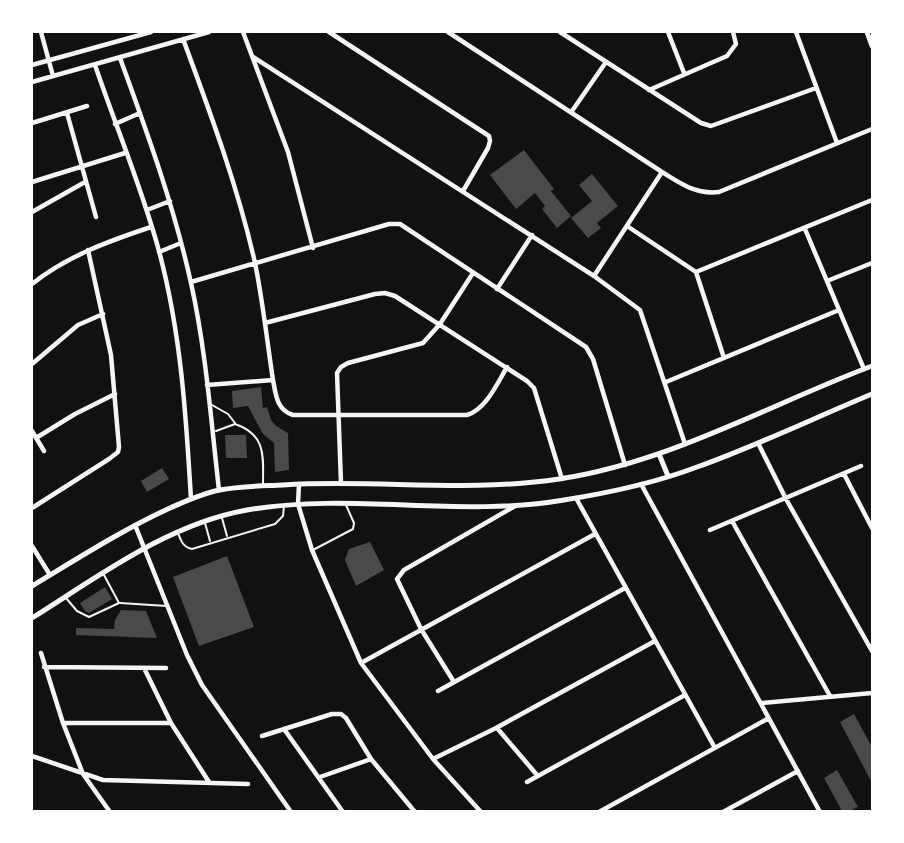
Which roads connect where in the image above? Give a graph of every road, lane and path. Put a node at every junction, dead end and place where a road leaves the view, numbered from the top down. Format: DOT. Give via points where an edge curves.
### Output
graph roads {
  1 [pos="41,32"];
  2 [pos="151,32"];
  3 [pos="209,32"];
  4 [pos="243,32"];
  5 [pos="329,32"];
  6 [pos="448,32"];
  7 [pos="560,32"];
  8 [pos="668,32"];
  9 [pos="733,32"];
  10 [pos="796,32"];
  11 [pos="867,32"];
  12 [pos="183,38"];
  13 [pos="873,46"];
  14 [pos="253,57"];
  15 [pos="120,58"];
  16 [pos="49,60"];
  17 [pos="606,62"];
  18 [pos="32,65"];
  19 [pos="95,65"];
  20 [pos="684,74"];
  21 [pos="53,76"];
  22 [pos="32,82"];
  23 [pos="816,88"];
  24 [pos="648,90"];
  25 [pos="88,106"];
  26 [pos="572,111"];
  27 [pos="67,113"];
  28 [pos="140,113"];
  29 [pos="32,123"];
  30 [pos="115,124"];
  31 [pos="873,129"];
  32 [pos="837,143"];
  33 [pos="125,153"];
  34 [pos="82,167"];
  35 [pos="662,172"];
  36 [pos="32,182"];
  37 [pos="85,182"];
  38 [pos="463,191"];
  39 [pos="873,200"];
  40 [pos="170,201"];
  41 [pos="147,210"];
  42 [pos="32,212"];
  43 [pos="96,217"];
  44 [pos="627,226"];
  45 [pos="151,227"];
  46 [pos="805,229"];
  47 [pos="532,235"];
  48 [pos="181,243"];
  49 [pos="313,248"];
  50 [pos="88,250"];
  51 [pos="159,252"];
  52 [pos="873,263"];
  53 [pos="255,264"];
  54 [pos="696,272"];
  55 [pos="473,273"];
  56 [pos="594,276"];
  57 [pos="827,281"];
  58 [pos="191,282"];
  59 [pos="32,284"];
  60 [pos="497,289"];
  61 [pos="839,310"];
  62 [pos="103,314"];
  63 [pos="265,323"];
  64 [pos="440,324"];
  65 [pos="724,358"];
  66 [pos="32,364"];
  67 [pos="873,366"];
  68 [pos="507,368"];
  69 [pos="864,369"];
  70 [pos="273,380"];
  71 [pos="666,382"];
  72 [pos="207,386"];
  73 [pos="115,394"];
  74 [pos="872,395"];
  75 [pos="208,403"];
  76 [pos="338,414"];
  77 [pos="236,424"];
  78 [pos="32,430"];
  79 [pos="212,433"];
  80 [pos="36,438"];
  81 [pos="758,443"];
  82 [pos="686,445"];
  83 [pos="44,451"];
  84 [pos="659,454"];
  85 [pos="625,465"];
  86 [pos="861,466"];
  87 [pos="844,474"];
  88 [pos="668,476"];
  89 [pos="562,479"];
  90 [pos="341,483"];
  91 [pos="299,484"];
  92 [pos="640,484"];
  93 [pos="263,486"];
  94 [pos="219,490"];
  95 [pos="576,498"];
  96 [pos="191,499"];
  97 [pos="786,499"];
  98 [pos="298,504"];
  99 [pos="346,505"];
  100 [pos="285,506"];
  101 [pos="515,506"];
  102 [pos="32,508"];
  103 [pos="222,517"];
  104 [pos="732,521"];
  105 [pos="204,523"];
  106 [pos="135,525"];
  107 [pos="873,528"];
  108 [pos="710,530"];
  109 [pos="178,532"];
  110 [pos="595,534"];
  111 [pos="228,537"];
  112 [pos="211,542"];
  113 [pos="32,546"];
  114 [pos="146,548"];
  115 [pos="312,550"];
  116 [pos="104,573"];
  117 [pos="50,575"];
  118 [pos="32,586"];
  119 [pos="625,588"];
  120 [pos="65,597"];
  121 [pos="119,603"];
  122 [pos="168,607"];
  123 [pos="32,618"];
  124 [pos="421,629"];
  125 [pos="655,641"];
  126 [pos="873,651"];
  127 [pos="41,653"];
  128 [pos="361,663"];
  129 [pos="44,667"];
  130 [pos="166,668"];
  131 [pos="145,670"];
  132 [pos="454,682"];
  133 [pos="439,691"];
  134 [pos="873,693"];
  135 [pos="685,695"];
  136 [pos="830,696"];
  137 [pos="761,703"];
  138 [pos="769,718"];
  139 [pos="63,723"];
  140 [pos="171,723"];
  141 [pos="496,728"];
  142 [pos="284,729"];
  143 [pos="262,736"];
  144 [pos="715,748"];
  145 [pos="32,756"];
  146 [pos="432,759"];
  147 [pos="371,760"];
  148 [pos="798,771"];
  149 [pos="83,774"];
  150 [pos="537,775"];
  151 [pos="320,777"];
  152 [pos="209,782"];
  153 [pos="527,782"];
  154 [pos="248,784"];
  155 [pos="110,811"];
  156 [pos="290,811"];
  157 [pos="342,811"];
  158 [pos="415,811"];
  159 [pos="481,811"];
  160 [pos="599,811"];
  161 [pos="723,811"];
  162 [pos="820,811"];
  1 -- 16 [label="street"];
  2 -- 16 [label="street"];
  3 -- 12 [label="street"];
  4 -- 14 [label="street"];
  5 -- 38 [label="street" via="489,136 488,148"];
  6 -- 26 [label="street"];
  7 -- 17 [label="street"];
  8 -- 20 [label="street"];
  9 -- 20 [label="street" via="733,51"];
  10 -- 23 [label="street"];
  11 -- 13 [label="main road"];
  12 -- 15 [label="street"];
  12 -- 53 [label="street" via="233,183"];
  14 -- 38 [label="street"];
  14 -- 49 [label="street" via="288,152"];
  15 -- 19 [label="street"];
  15 -- 28 [label="street"];
  16 -- 18 [label="street"];
  16 -- 21 [label="street"];
  17 -- 24 [label="street"];
  17 -- 26 [label="street"];
  19 -- 21 [label="street"];
  19 -- 30 [label="street"];
  20 -- 24 [label="street"];
  21 -- 22 [label="street"];
  23 -- 24 [label="street" via="711,126"];
  23 -- 32 [label="street"];
  25 -- 27 [label="street"];
  26 -- 35 [label="street"];
  27 -- 29 [label="street"];
  27 -- 34 [label="street"];
  28 -- 30 [label="street"];
  28 -- 40 [label="street"];
  30 -- 33 [label="street"];
  31 -- 32 [label="street"];
  32 -- 35 [label="street" via="719,192 692,190"];
  33 -- 34 [label="street"];
  33 -- 41 [label="street"];
  34 -- 36 [label="street"];
  34 -- 37 [label="street"];
  35 -- 44 [label="street"];
  37 -- 42 [label="street"];
  37 -- 43 [label="street"];
  38 -- 47 [label="street"];
  39 -- 46 [label="street"];
  40 -- 41 [label="street"];
  40 -- 48 [label="street"];
  41 -- 45 [label="street"];
  44 -- 54 [label="street"];
  44 -- 56 [label="street"];
  45 -- 50 [label="street"];
  45 -- 51 [label="street"];
  46 -- 54 [label="street"];
  46 -- 57 [label="street"];
  47 -- 56 [label="street"];
  47 -- 60 [label="street"];
  48 -- 51 [label="street"];
  48 -- 58 [label="street"];
  49 -- 53 [label="street"];
  49 -- 55 [label="street" via="400,224"];
  50 -- 59 [label="street"];
  50 -- 62 [label="street"];
  51 -- 96 [label="street" via="185,393"];
  52 -- 57 [label="street"];
  53 -- 58 [label="street"];
  53 -- 63 [label="street"];
  54 -- 65 [label="street"];
  55 -- 60 [label="street"];
  55 -- 64 [label="street"];
  56 -- 71 [label="street" via="640,310"];
  57 -- 61 [label="street"];
  58 -- 72 [label="street"];
  60 -- 85 [label="street" via="586,347"];
  61 -- 65 [label="street"];
  61 -- 69 [label="street"];
  62 -- 66 [label="street" via="78,325"];
  62 -- 73 [label="street"];
  63 -- 64 [label="street" via="385,293"];
  63 -- 70 [label="street"];
  64 -- 68 [label="street"];
  64 -- 76 [label="street" via="423,343 341,367 335,382"];
  65 -- 71 [label="street"];
  67 -- 69 [label="main road"];
  68 -- 76 [label="street" via="482,406 467,415"];
  68 -- 89 [label="street" via="534,388"];
  69 -- 82 [label="main road"];
  70 -- 72 [label="street"];
  70 -- 76 [label="street" via="279,405 288,413"];
  71 -- 82 [label="street"];
  72 -- 75 [label="street"];
  73 -- 80 [label="street"];
  73 -- 102 [label="street" via="119,447 115,456"];
  74 -- 81 [label="main road"];
  75 -- 77 [label="lane"];
  75 -- 79 [label="street"];
  76 -- 90 [label="street"];
  77 -- 79 [label="lane"];
  77 -- 93 [label="lane" via="256,435 260,444"];
  78 -- 80 [label="street"];
  79 -- 94 [label="street"];
  80 -- 83 [label="street"];
  81 -- 88 [label="main road"];
  81 -- 97 [label="street"];
  82 -- 84 [label="main road"];
  84 -- 85 [label="main road"];
  84 -- 88 [label="main road"];
  85 -- 89 [label="main road"];
  86 -- 87 [label="street"];
  87 -- 97 [label="street"];
  87 -- 107 [label="street"];
  88 -- 92 [label="main road"];
  89 -- 90 [label="main road" via="467,486"];
  90 -- 91 [label="main road"];
  91 -- 93 [label="main road"];
  91 -- 98 [label="street"];
  92 -- 95 [label="main road"];
  92 -- 137 [label="street"];
  93 -- 94 [label="main road"];
  94 -- 96 [label="main road"];
  95 -- 101 [label="main road"];
  95 -- 110 [label="street"];
  96 -- 106 [label="main road"];
  97 -- 104 [label="street"];
  97 -- 126 [label="street"];
  98 -- 99 [label="main road"];
  98 -- 100 [label="main road"];
  98 -- 115 [label="street"];
  99 -- 101 [label="main road"];
  99 -- 115 [label="lane" via="353,529"];
  100 -- 103 [label="main road"];
  100 -- 111 [label="lane" via="275,524"];
  101 -- 124 [label="street" via="399,575 398,585"];
  103 -- 105 [label="main road"];
  103 -- 111 [label="lane"];
  104 -- 108 [label="street"];
  104 -- 136 [label="street"];
  105 -- 109 [label="main road"];
  105 -- 112 [label="lane"];
  106 -- 114 [label="street"];
  106 -- 117 [label="main road"];
  109 -- 112 [label="lane" via="186,548"];
  109 -- 114 [label="main road"];
  110 -- 119 [label="street"];
  110 -- 124 [label="street"];
  111 -- 112 [label="lane"];
  113 -- 117 [label="street"];
  114 -- 116 [label="main road"];
  114 -- 122 [label="street"];
  115 -- 128 [label="street"];
  116 -- 120 [label="main road"];
  116 -- 121 [label="lane"];
  117 -- 118 [label="main road"];
  119 -- 125 [label="street"];
  119 -- 132 [label="street"];
  120 -- 121 [label="lane" via="89,617"];
  120 -- 123 [label="main road"];
  121 -- 122 [label="lane"];
  122 -- 156 [label="street" via="202,685"];
  124 -- 128 [label="street"];
  124 -- 132 [label="street"];
  125 -- 135 [label="street"];
  125 -- 141 [label="street"];
  127 -- 129 [label="street"];
  128 -- 146 [label="street"];
  129 -- 131 [label="street"];
  129 -- 139 [label="street"];
  130 -- 131 [label="street"];
  131 -- 140 [label="street"];
  132 -- 133 [label="street"];
  134 -- 136 [label="street"];
  135 -- 144 [label="street"];
  135 -- 150 [label="street"];
  136 -- 137 [label="street"];
  137 -- 138 [label="street"];
  138 -- 144 [label="street"];
  138 -- 148 [label="street"];
  139 -- 140 [label="street"];
  139 -- 149 [label="street"];
  140 -- 152 [label="street"];
  141 -- 146 [label="street"];
  141 -- 150 [label="street"];
  142 -- 143 [label="street"];
  142 -- 147 [label="street" via="341,714"];
  142 -- 151 [label="street"];
  144 -- 160 [label="street"];
  145 -- 149 [label="street"];
  146 -- 159 [label="street"];
  147 -- 151 [label="street"];
  147 -- 158 [label="street"];
  148 -- 161 [label="street"];
  148 -- 162 [label="street"];
  149 -- 152 [label="street" via="103,780"];
  149 -- 155 [label="street"];
  150 -- 153 [label="street"];
  151 -- 157 [label="street"];
  152 -- 154 [label="street"];
}
